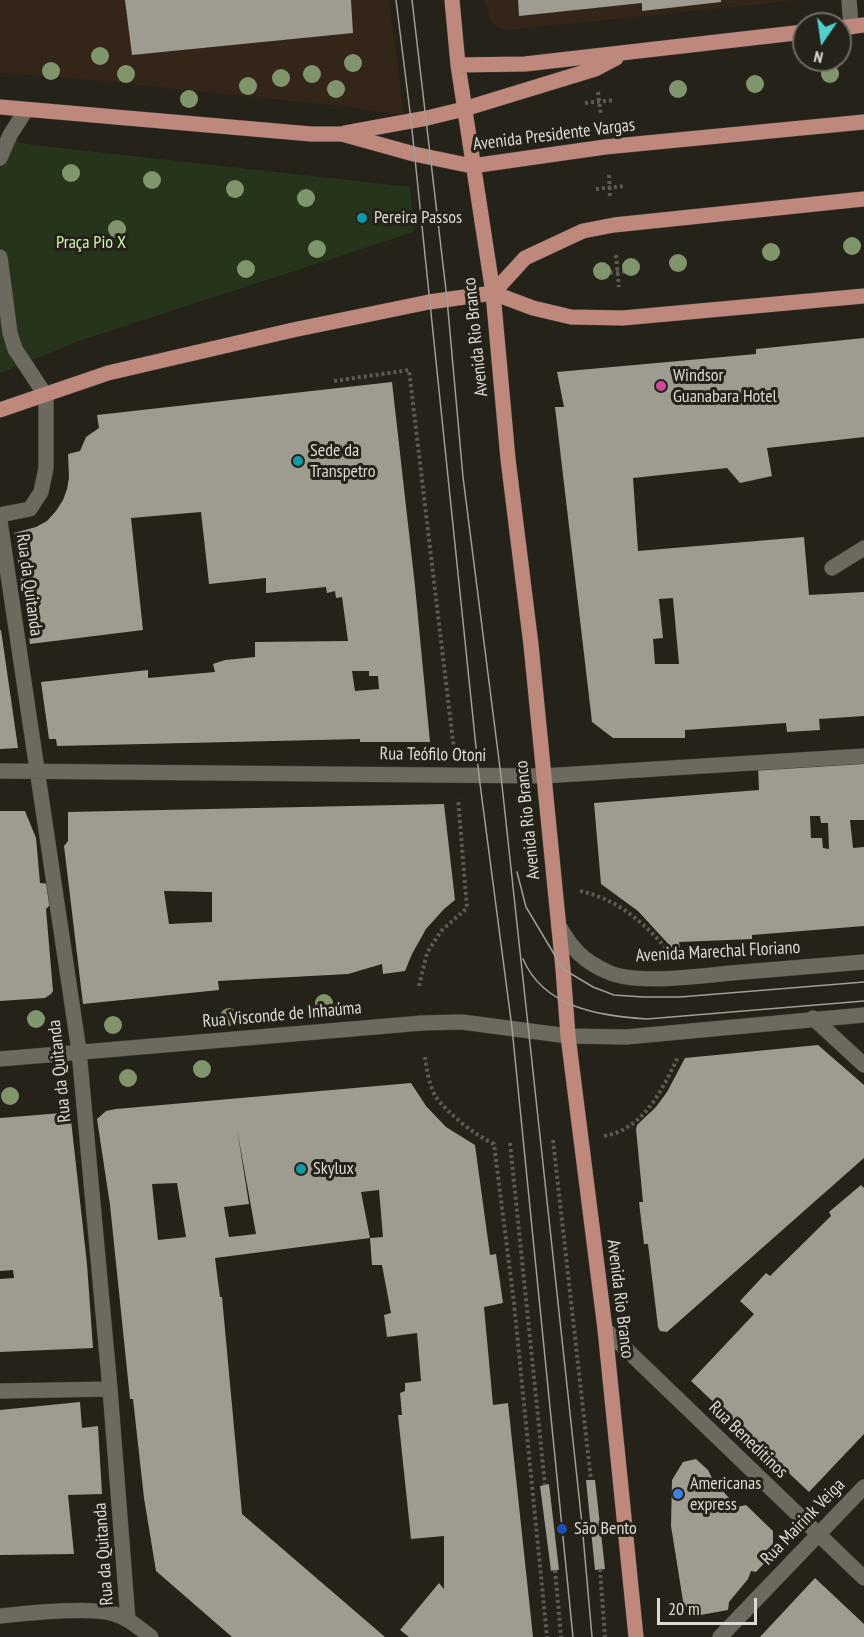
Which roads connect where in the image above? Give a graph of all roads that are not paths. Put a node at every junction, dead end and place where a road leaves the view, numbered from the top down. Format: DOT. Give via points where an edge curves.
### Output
graph roads {
  1 [pos="452,0"];
  2 [pos="792,33"];
  3 [pos="625,53"];
  4 [pos="458,65"];
  5 [pos="0,107"];
  6 [pos="464,109"];
  7 [pos="26,110"];
  8 [pos="864,122"];
  9 [pos="342,134"];
  10 [pos="0,158"];
  11 [pos="472,166"];
  12 [pos="864,199"];
  13 [pos="0,257"];
  14 [pos="493,293"];
  15 [pos="864,296"];
  16 [pos="45,396"];
  17 [pos="0,410"];
  18 [pos="0,515"];
  19 [pos="0,521"];
  20 [pos="864,548"];
  21 [pos="832,568"];
  22 [pos="864,756"];
  23 [pos="0,771"];
  24 [pos="36,771"];
  25 [pos="543,776"];
  26 [pos="558,925"];
  27 [pos="864,962"];
  28 [pos="864,1015"];
  29 [pos="813,1018"];
  30 [pos="568,1036"];
  31 [pos="79,1052"];
  32 [pos="0,1059"];
  33 [pos="864,1065"];
  34 [pos="605,1329"];
  35 [pos="110,1389"];
  36 [pos="0,1392"];
  37 [pos="864,1487"];
  38 [pos="818,1534"];
  39 [pos="864,1578"];
  40 [pos="0,1616"];
  41 [pos="128,1620"];
  42 [pos="151,1637"];
  43 [pos="636,1637"];
  44 [pos="720,1637"];
  1 -- 4 [label="main road, Avenida Rio Branco"];
  2 -- 3 [label="main road"];
  3 -- 4 [label="main road" via="525,64"];
  3 -- 6 [label="main road" via="595,69"];
  4 -- 6 [label="main road, Avenida Rio Branco"];
  5 -- 7 [label="main road, Avenida Presidente Vargas"];
  6 -- 9 [label="main road"];
  6 -- 11 [label="main road, Avenida Rio Branco"];
  7 -- 9 [label="main road, Avenida Presidente Vargas"];
  7 -- 10 [label="street"];
  8 -- 11 [label="main road, Avenida Presidente Vargas" via="605,147"];
  9 -- 11 [label="main road, Avenida Presidente Vargas"];
  11 -- 14 [label="main road, Avenida Rio Branco"];
  12 -- 14 [label="main road" via="583,231 525,258"];
  13 -- 16 [label="street" via="15,349"];
  14 -- 15 [label="main road" via="571,317 623,318"];
  14 -- 16 [label="main road" via="293,330 108,373"];
  14 -- 25 [label="main road, Avenida Rio Branco"];
  16 -- 17 [label="main road"];
  16 -- 18 [label="street" via="46,468 41,492 30,509"];
  19 -- 24 [label="street, Rua da Quitanda"];
  20 -- 21 [label="street"];
  22 -- 25 [label="street, Rua Teófilo Otoni"];
  23 -- 24 [label="street, Rua Teófilo Otoni"];
  24 -- 25 [label="street, Rua Teófilo Otoni"];
  24 -- 31 [label="street, Rua da Quitanda"];
  25 -- 26 [label="main road, Avenida Rio Branco"];
  26 -- 27 [label="street, Avenida Marechal Floriano" via="570,946 586,960 609,973 634,978"];
  26 -- 30 [label="main road, Avenida Rio Branco"];
  28 -- 29 [label="street"];
  29 -- 30 [label="street" via="626,1037"];
  29 -- 33 [label="street"];
  30 -- 31 [label="street, Rua Visconde de Inhaúma" via="452,1022"];
  30 -- 34 [label="main road, Avenida Rio Branco"];
  31 -- 32 [label="street, Rua Visconde de Inhaúma"];
  31 -- 35 [label="street, Rua da Quitanda"];
  34 -- 38 [label="street, Rua Beneditinos"];
  34 -- 43 [label="main road, Avenida Rio Branco"];
  35 -- 36 [label="street"];
  35 -- 41 [label="street, Rua da Quitanda"];
  37 -- 38 [label="street, Rua Mairink Veiga"];
  38 -- 39 [label="street, Rua Beneditinos"];
  38 -- 44 [label="street, Rua Mairink Veiga"];
  40 -- 41 [label="street" via="88,1611"];
  41 -- 42 [label="street"];
}
